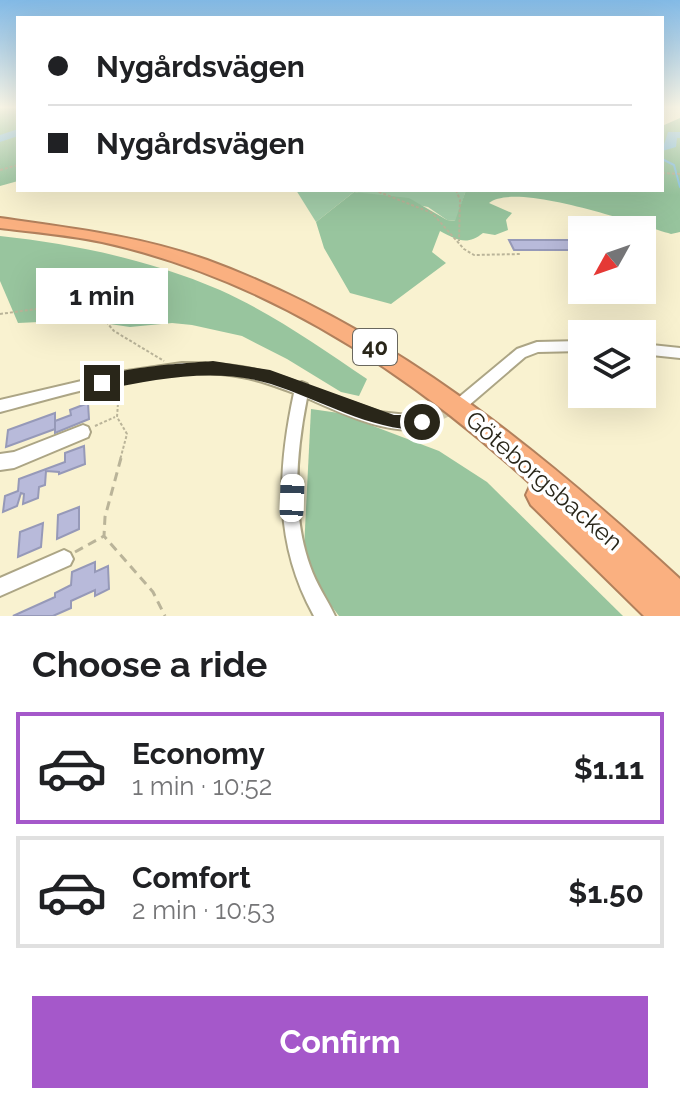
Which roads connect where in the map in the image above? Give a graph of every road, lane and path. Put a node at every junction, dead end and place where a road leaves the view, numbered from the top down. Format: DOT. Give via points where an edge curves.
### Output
graph roads {
  1 [pos="379,192"];
  2 [pos="457,192"];
  3 [pos="0,226"];
  4 [pos="459,242"];
  5 [pos="521,254"];
  6 [pos="0,314"];
  7 [pos="568,346"];
  8 [pos="656,350"];
  9 [pos="680,353"];
  10 [pos="179,370"];
  11 [pos="302,388"];
  12 [pos="118,390"];
  13 [pos="463,402"];
  14 [pos="0,406"];
  15 [pos="117,417"];
  16 [pos="422,422"];
  17 [pos="83,432"];
  18 [pos="0,462"];
  19 [pos="104,536"];
  20 [pos="64,559"];
  21 [pos="0,587"];
  22 [pos="680,603"];
  23 [pos="165,616"];
  24 [pos="324,616"];
  25 [pos="669,616"];
  1 -- 4 [label="path" via="432,213"];
  2 -- 4 [label="path"];
  3 -- 22 [label="highway, Göteborgsbacken / 40" via="90,233 183,256 266,288 341,327 475,420"];
  3 -- 25 [label="highway, Göteborgsbacken / 40" via="162,257 258,294 333,334 462,426"];
  4 -- 5 [label="path" via="474,255"];
  6 -- 10 [label="path" via="98,304 114,331"];
  7 -- 13 [label="street" via="521,353"];
  8 -- 9 [label="street"];
  10 -- 11 [label="street" via="239,371"];
  10 -- 14 [label="street"];
  11 -- 16 [label="street" via="394,422"];
  11 -- 24 [label="street" via="293,454 292,529 299,568"];
  12 -- 15 [label="path"];
  15 -- 17 [label="path"];
  15 -- 19 [label="path" via="127,434"];
  17 -- 18 [label="street"];
  19 -- 20 [label="path"];
  19 -- 23 [label="path" via="153,592"];
  20 -- 21 [label="street"];
}
